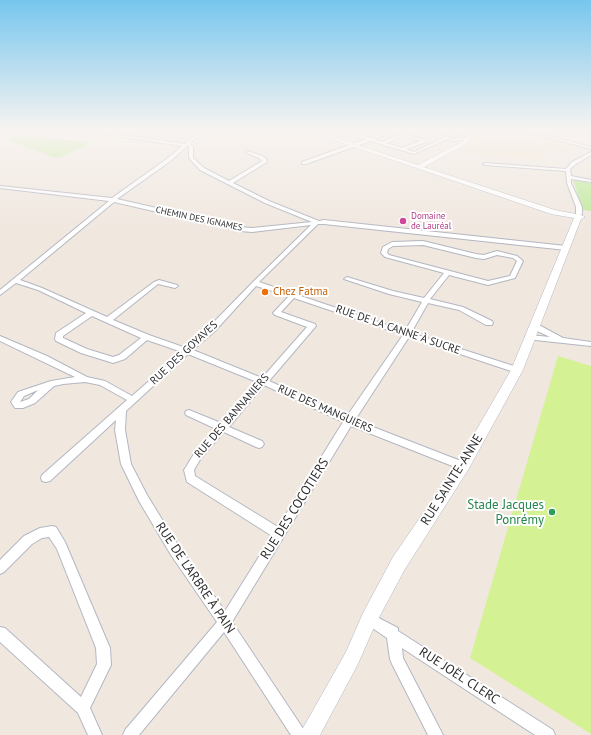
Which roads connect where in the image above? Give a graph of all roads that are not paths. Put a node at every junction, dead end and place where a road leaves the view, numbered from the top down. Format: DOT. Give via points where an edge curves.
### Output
graph roads {
  1 [pos="163,163"];
  2 [pos="196,163"];
  3 [pos="261,163"];
  4 [pos="412,163"];
  5 [pos="425,163"];
  6 [pos="573,163"];
  7 [pos="485,164"];
  8 [pos="420,166"];
  9 [pos="568,170"];
  10 [pos="568,177"];
  11 [pos="591,181"];
  12 [pos="229,183"];
  13 [pos="0,188"];
  14 [pos="113,200"];
  15 [pos="580,215"];
  16 [pos="317,222"];
  17 [pos="505,241"];
  18 [pos="566,248"];
  19 [pos="497,253"];
  20 [pos="447,272"];
  21 [pos="347,279"];
  22 [pos="16,280"];
  23 [pos="255,283"];
  24 [pos="175,286"];
  25 [pos="0,293"];
  26 [pos="293,295"];
  27 [pos="426,300"];
  28 [pos="91,313"];
  29 [pos="108,320"];
  30 [pos="490,323"];
  31 [pos="534,326"];
  32 [pos="406,334"];
  33 [pos="146,337"];
  34 [pos="529,337"];
  35 [pos="0,338"];
  36 [pos="567,342"];
  37 [pos="591,344"];
  38 [pos="187,351"];
  39 [pos="517,370"];
  40 [pos="85,379"];
  41 [pos="262,381"];
  42 [pos="51,384"];
  43 [pos="133,400"];
  44 [pos="122,409"];
  45 [pos="189,413"];
  46 [pos="349,421"];
  47 [pos="222,428"];
  48 [pos="259,444"];
  49 [pos="463,466"];
  50 [pos="46,478"];
  51 [pos="279,534"];
  52 [pos="0,568"];
  53 [pos="369,619"];
  54 [pos="225,622"];
  55 [pos="0,633"];
  56 [pos="393,633"];
  57 [pos="83,708"];
  58 [pos="94,735"];
  59 [pos="130,735"];
  60 [pos="299,735"];
  61 [pos="309,735"];
  62 [pos="436,735"];
  63 [pos="548,735"];
  1 -- 14 [label="street"];
  2 -- 12 [label="street"];
  3 -- 12 [label="street"];
  4 -- 8 [label="main road"];
  5 -- 8 [label="main road"];
  6 -- 9 [label="street"];
  7 -- 9 [label="street"];
  8 -- 15 [label="main road" via="554,212"];
  9 -- 10 [label="street"];
  10 -- 11 [label="street"];
  10 -- 15 [label="street"];
  12 -- 16 [label="street"];
  13 -- 14 [label="street, CHEMIN DES IGNAMES"];
  14 -- 16 [label="street, CHEMIN DES IGNAMES" via="240,229 252,230"];
  14 -- 22 [label="street"];
  15 -- 18 [label="main road, RUE SAINTE-ANNE"];
  16 -- 17 [label="street, CHEMIN DES IGNAMES"];
  16 -- 23 [label="street, RUE DES GOYAVES"];
  17 -- 18 [label="street, CHEMIN DES IGNAMES"];
  17 -- 19 [label="street"];
  18 -- 31 [label="main road, RUE SAINTE-ANNE"];
  19 -- 20 [label="street" via="519,260 513,277 488,284"];
  19 -- 20 [label="street" via="484,257 476,256 419,243 392,244 384,250 387,256"];
  20 -- 27 [label="street, RUE DES COCOTIERS"];
  21 -- 27 [label="street" via="373,288"];
  22 -- 25 [label="street"];
  22 -- 28 [label="street, RUE DES MANGUIERS" via="40,288"];
  23 -- 26 [label="street, RUE DE LA CANNE À SUCRE"];
  23 -- 38 [label="street, RUE DES GOYAVES" via="212,329"];
  24 -- 29 [label="street" via="156,283"];
  26 -- 32 [label="street, RUE DE LA CANNE À SUCRE"];
  26 -- 41 [label="street, RUE DES BANNANIERS" via="277,313 312,326"];
  27 -- 30 [label="street" via="460,308"];
  27 -- 32 [label="street, RUE DES COCOTIERS"];
  28 -- 29 [label="street, RUE DES MANGUIERS"];
  28 -- 33 [label="street" via="59,335 59,339 84,351 113,360 122,357"];
  29 -- 33 [label="street, RUE DES MANGUIERS"];
  31 -- 34 [label="main road, RUE SAINTE-ANNE"];
  31 -- 36 [label="street"];
  32 -- 39 [label="street, RUE DE LA CANNE À SUCRE"];
  32 -- 46 [label="street, RUE DES COCOTIERS"];
  33 -- 38 [label="street, RUE DES MANGUIERS"];
  34 -- 36 [label="street"];
  34 -- 39 [label="main road, RUE SAINTE-ANNE"];
  35 -- 40 [label="street"];
  36 -- 37 [label="street"];
  38 -- 41 [label="street, RUE DES MANGUIERS"];
  38 -- 43 [label="street, RUE DES GOYAVES"];
  39 -- 49 [label="main road, RUE SAINTE-ANNE"];
  40 -- 42 [label="street"];
  40 -- 43 [label="street" via="102,383"];
  41 -- 46 [label="street, RUE DES MANGUIERS"];
  41 -- 47 [label="street, RUE DES BANNANIERS"];
  43 -- 44 [label="street, RUE DES GOYAVES"];
  44 -- 50 [label="street, RUE DES GOYAVES"];
  44 -- 54 [label="street, RUE DE L'ARBRE À PAIN" via="120,430 126,464 142,498 175,551"];
  45 -- 47 [label="street"];
  46 -- 49 [label="street, RUE DES MANGUIERS"];
  46 -- 51 [label="street, RUE DES COCOTIERS"];
  47 -- 48 [label="street"];
  47 -- 51 [label="street, RUE DES BANNANIERS" via="192,463 189,470 191,479"];
  49 -- 53 [label="main road, RUE SAINTE-ANNE" via="399,563"];
  51 -- 54 [label="street, RUE DES COCOTIERS"];
  52 -- 57 [label="street" via="28,540 40,533 52,531 61,546 103,648 104,665"];
  53 -- 56 [label="street, RUE JOËL CLERC"];
  53 -- 61 [label="main road, RUE SAINTE-ANNE" via="352,658"];
  54 -- 59 [label="street, RUE DES COCOTIERS"];
  54 -- 60 [label="street, RUE DE L'ARBRE À PAIN"];
  55 -- 57 [label="street"];
  56 -- 62 [label="street" via="397,659"];
  56 -- 63 [label="street, RUE JOËL CLERC"];
  57 -- 58 [label="street"];
}
